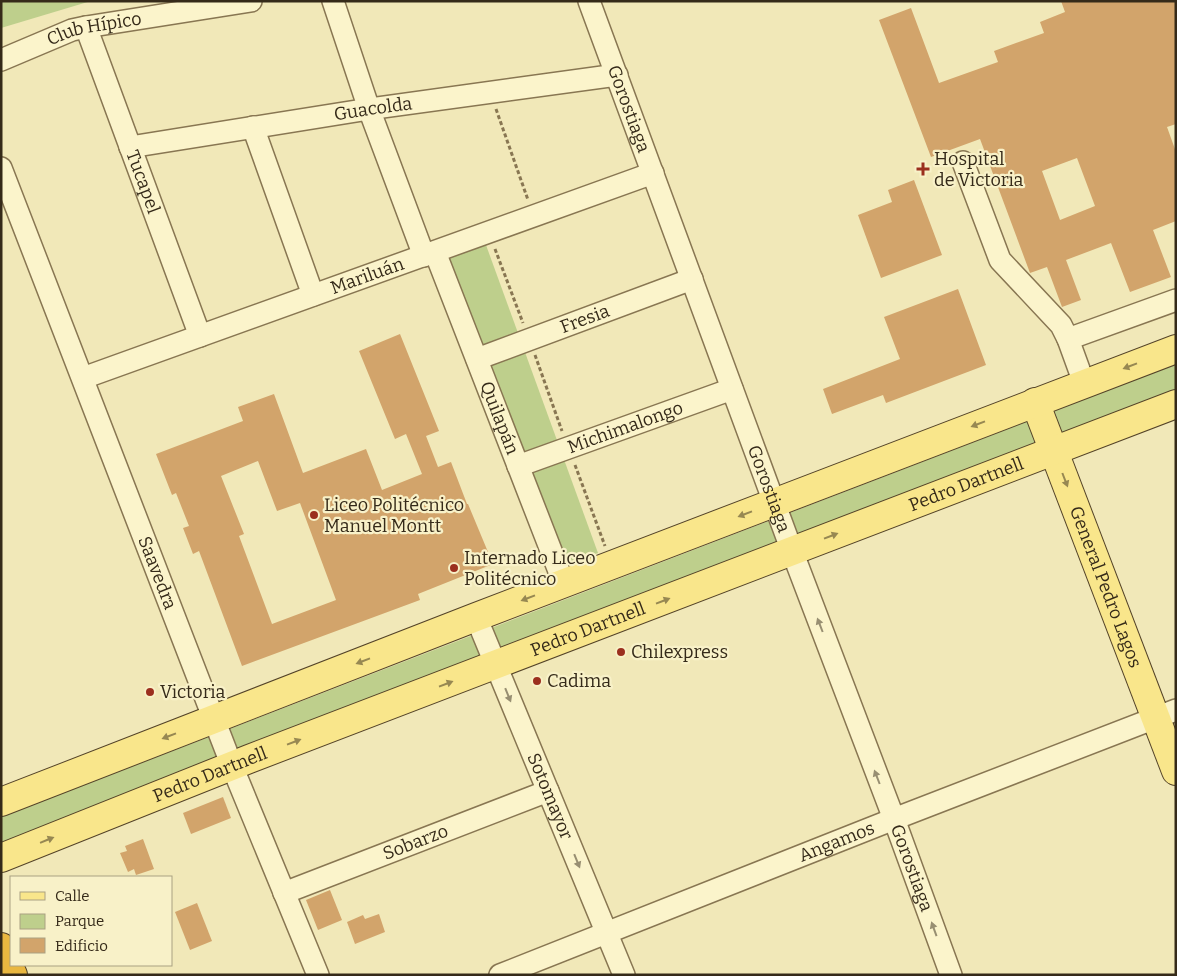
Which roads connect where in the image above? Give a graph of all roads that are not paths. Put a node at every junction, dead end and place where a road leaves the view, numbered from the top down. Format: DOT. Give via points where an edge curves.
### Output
graph roads {
  1 [pos="251,1"];
  2 [pos="333,1"];
  3 [pos="590,1"];
  4 [pos="86,27"];
  5 [pos="1,60"];
  6 [pos="617,75"];
  7 [pos="369,109"];
  8 [pos="253,127"];
  9 [pos="130,147"];
  10 [pos="963,162"];
  11 [pos="1,168"];
  12 [pos="653,173"];
  13 [pos="429,254"];
  14 [pos="692,279"];
  15 [pos="313,296"];
  16 [pos="1176,300"];
  17 [pos="200,336"];
  18 [pos="1068,339"];
  19 [pos="1176,348"];
  20 [pos="477,359"];
  21 [pos="83,378"];
  22 [pos="1084,383"];
  23 [pos="732,389"];
  24 [pos="1035,402"];
  25 [pos="1176,404"];
  26 [pos="1054,451"];
  27 [pos="518,466"];
  28 [pos="774,503"];
  29 [pos="792,551"];
  30 [pos="564,584"];
  31 [pos="476,617"];
  32 [pos="496,665"];
  33 [pos="1166,714"];
  34 [pos="214,719"];
  35 [pos="232,766"];
  36 [pos="1176,771"];
  37 [pos="548,791"];
  38 [pos="1,802"];
  39 [pos="894,819"];
  40 [pos="1,858"];
  41 [pos="284,893"];
  42 [pos="606,932"];
  43 [pos="1,947"];
  44 [pos="13,975"];
  45 [pos="318,975"];
  46 [pos="500,975"];
  47 [pos="624,975"];
  48 [pos="951,975"];
  1 -- 4 [label="street, Club Hípico"];
  2 -- 7 [label="street, Quilapán"];
  3 -- 6 [label="street, Gorostiaga"];
  4 -- 5 [label="street, Club Hípico"];
  4 -- 9 [label="street, Tucapel"];
  6 -- 7 [label="street, Guacolda"];
  6 -- 12 [label="street, Gorostiaga"];
  7 -- 8 [label="street, Guacolda"];
  7 -- 13 [label="street, Quilapán"];
  8 -- 9 [label="street, Guacolda"];
  8 -- 15 [label="street"];
  9 -- 17 [label="street, Tucapel"];
  10 -- 18 [label="street" via="1000,260 1061,325"];
  11 -- 21 [label="street, Saavedra"];
  12 -- 13 [label="street, Mariluán"];
  12 -- 14 [label="street, Gorostiaga"];
  13 -- 15 [label="street, Mariluán"];
  13 -- 20 [label="street, Quilapán"];
  14 -- 20 [label="street, Fresia"];
  14 -- 23 [label="street, Gorostiaga"];
  15 -- 17 [label="street, Mariluán"];
  16 -- 18 [label="street"];
  17 -- 21 [label="street, Mariluán"];
  18 -- 22 [label="street"];
  19 -- 22 [label="main road, one-way"];
  20 -- 27 [label="street, Quilapán"];
  21 -- 34 [label="street, Saavedra"];
  22 -- 24 [label="main road"];
  23 -- 27 [label="street, Michimalongo"];
  23 -- 28 [label="street, Gorostiaga"];
  24 -- 26 [label="main road, General Pedro Lagos"];
  24 -- 28 [label="main road, one-way"];
  25 -- 26 [label="main road, Pedro Dartnell"];
  29 -- 26 [label="main road, Pedro Dartnell, one-way"];
  26 -- 33 [label="main road, General Pedro Lagos, one-way"];
  27 -- 30 [label="street, Quilapán"];
  28 -- 29 [label="street, Gorostiaga"];
  28 -- 30 [label="main road, one-way"];
  32 -- 29 [label="main road, Pedro Dartnell, one-way"];
  39 -- 29 [label="street, Gorostiaga, one-way"];
  30 -- 31 [label="main road, one-way"];
  31 -- 32 [label="street, Sotomayor"];
  31 -- 34 [label="main road, one-way"];
  35 -- 32 [label="main road, Pedro Dartnell, one-way"];
  32 -- 37 [label="street, Sotomayor, one-way"];
  33 -- 36 [label="main road, General Pedro Lagos"];
  33 -- 39 [label="street, Angamos"];
  34 -- 35 [label="street, Saavedra"];
  34 -- 38 [label="main road, one-way"];
  40 -- 35 [label="main road, Pedro Dartnell, one-way"];
  35 -- 41 [label="street, Saavedra"];
  37 -- 41 [label="street, Sobarzo"];
  37 -- 42 [label="street, Sotomayor, one-way"];
  39 -- 42 [label="street, Angamos"];
  48 -- 39 [label="street, Gorostiaga, one-way"];
  41 -- 45 [label="street, Saavedra"];
  42 -- 46 [label="street, Angamos"];
  42 -- 47 [label="street, Sotomayor"];
  43 -- 44 [label="highway"];
}
